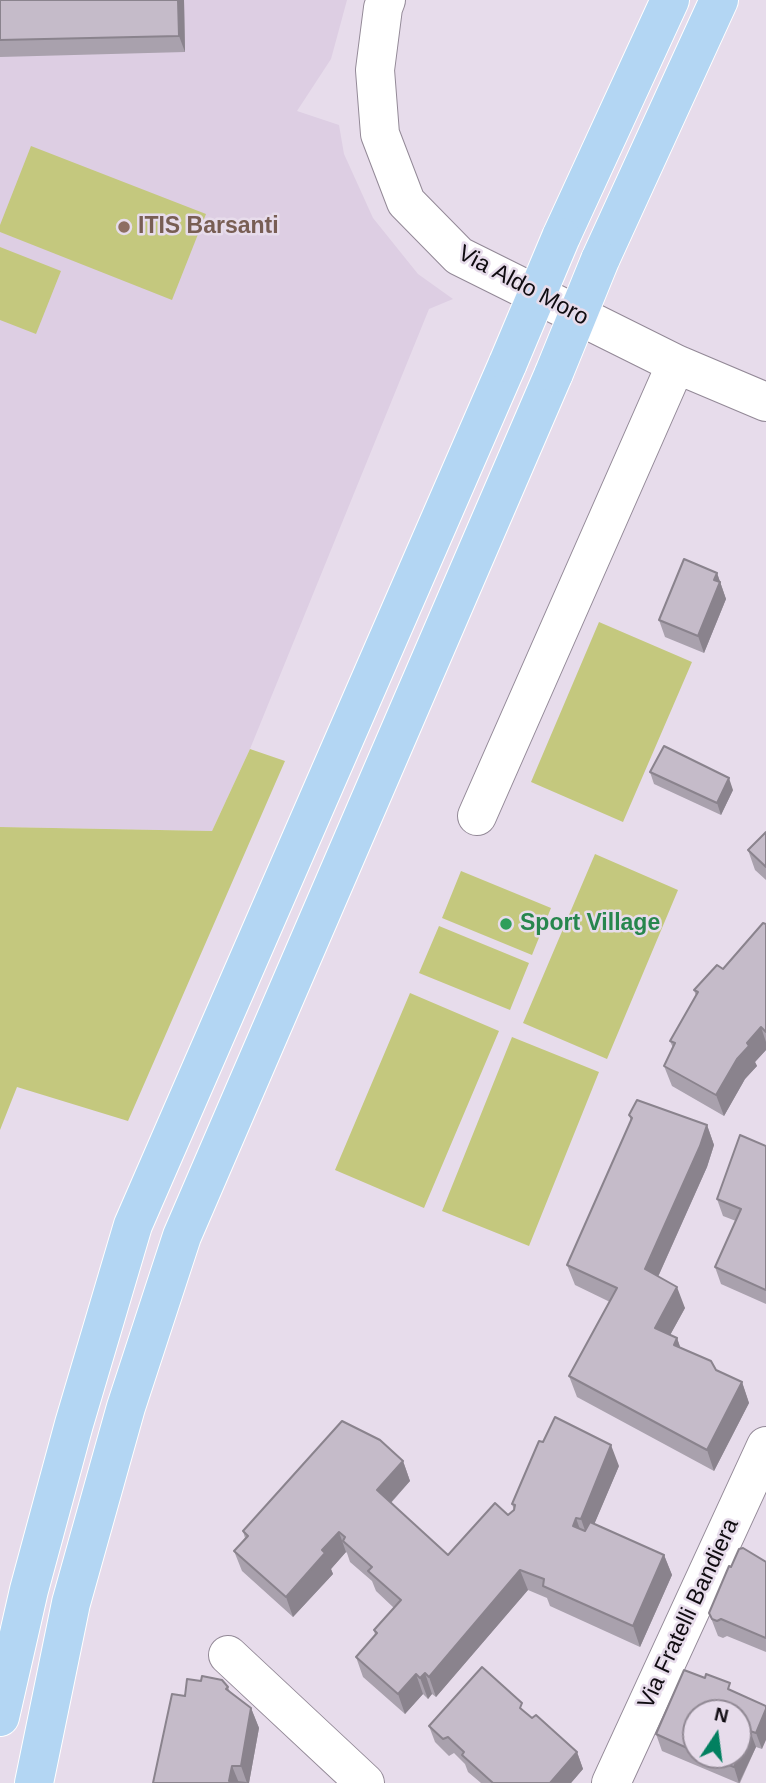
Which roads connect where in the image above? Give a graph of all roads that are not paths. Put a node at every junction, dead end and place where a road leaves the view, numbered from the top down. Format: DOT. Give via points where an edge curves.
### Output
graph roads {
  1 [pos="386,0"];
  2 [pos="670,0"];
  3 [pos="719,0"];
  4 [pos="676,365"];
  5 [pos="766,402"];
  6 [pos="477,817"];
  7 [pos="766,1446"];
  8 [pos="228,1655"];
  9 [pos="0,1717"];
  10 [pos="34,1783"];
  11 [pos="365,1783"];
  12 [pos="611,1783"];
  1 -- 4 [label="street, Via Aldo Moro" via="375,70 380,134 406,202 458,256"];
  2 -- 9 [label="highway, bridge" via="561,237 133,1225 39,1552"];
  3 -- 10 [label="highway, bridge" via="600,260 182,1236 126,1407 71,1604"];
  4 -- 5 [label="street, Via Aldo Moro"];
  4 -- 6 [label="street"];
  7 -- 12 [label="street, Via Fratelli Bandiera"];
  8 -- 11 [label="street"];
}
